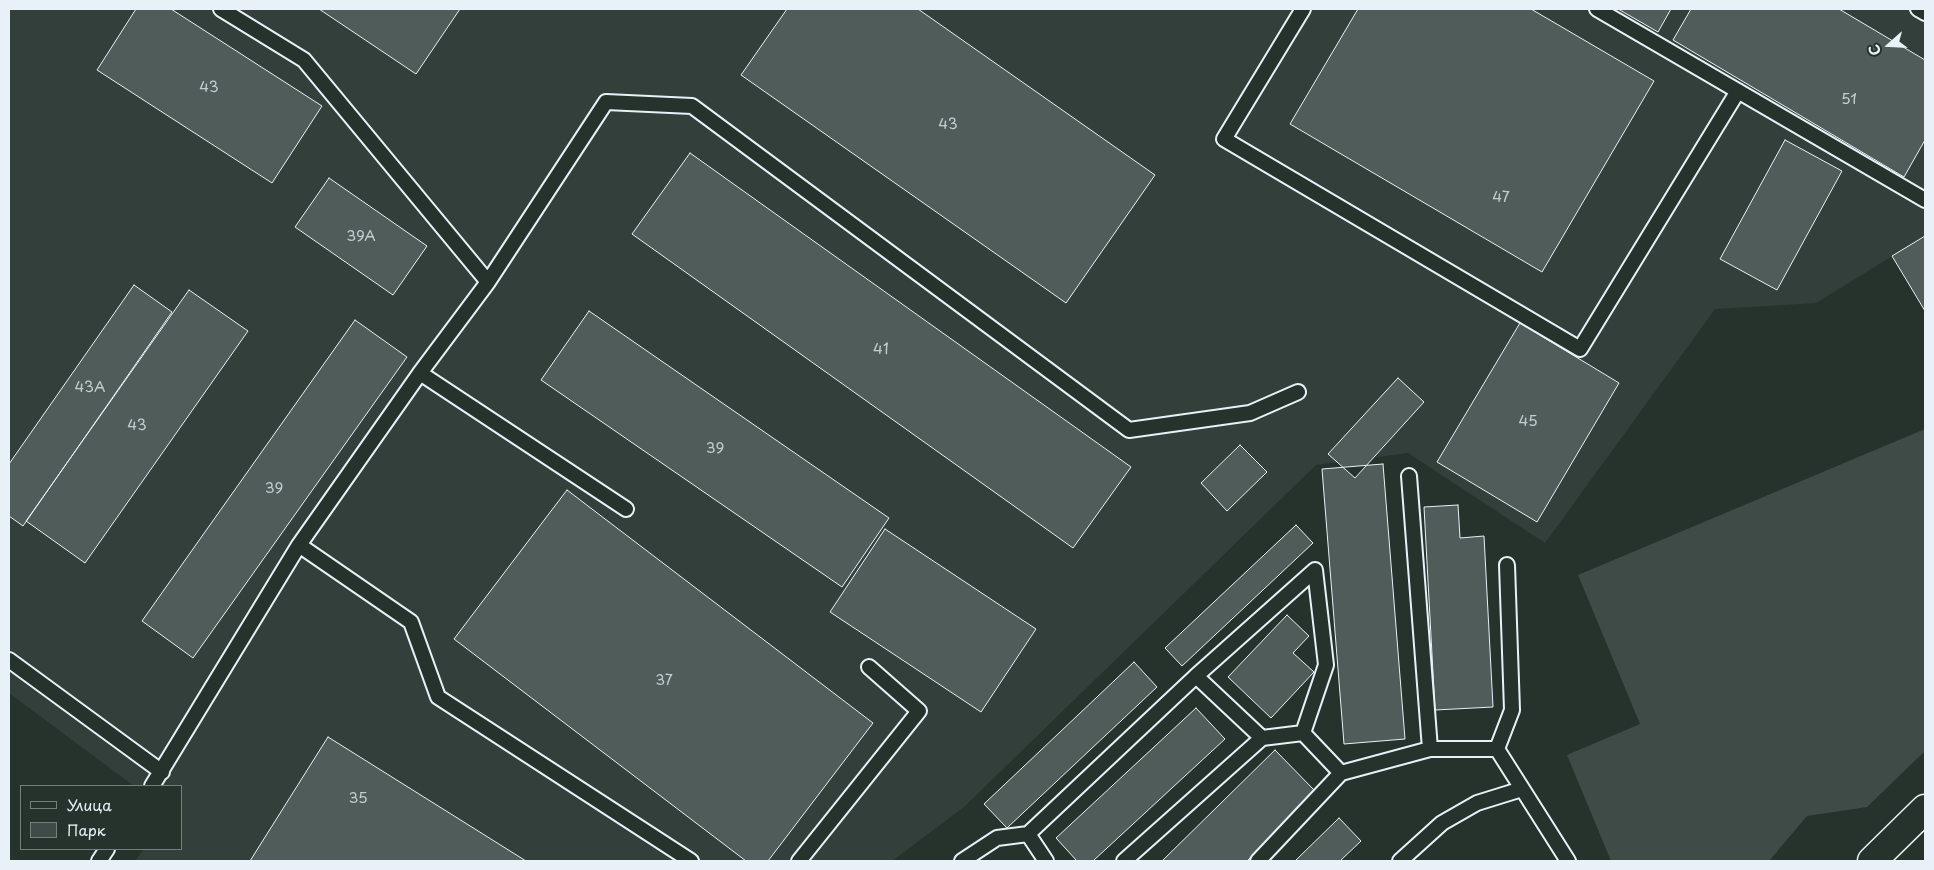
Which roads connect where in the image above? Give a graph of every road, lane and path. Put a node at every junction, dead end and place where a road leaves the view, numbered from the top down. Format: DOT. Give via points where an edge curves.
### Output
graph roads {
  1 [pos="221,9"];
  2 [pos="1303,9"];
  3 [pos="1598,9"];
  4 [pos="1918,9"];
  5 [pos="1925,13"];
  6 [pos="1738,91"];
  7 [pos="1925,200"];
  8 [pos="488,282"];
  9 [pos="420,373"];
  10 [pos="1298,392"];
  11 [pos="1409,476"];
  12 [pos="626,509"];
  13 [pos="299,545"];
  14 [pos="1507,565"];
  15 [pos="9,660"];
  16 [pos="869,667"];
  17 [pos="1196,676"];
  18 [pos="1303,733"];
  19 [pos="1262,738"];
  20 [pos="1430,749"];
  21 [pos="1497,749"];
  22 [pos="162,772"];
  23 [pos="1341,773"];
  24 [pos="153,785"];
  25 [pos="1522,789"];
  26 [pos="1925,809"];
  27 [pos="1028,834"];
  28 [pos="107,850"];
  29 [pos="99,861"];
  30 [pos="691,861"];
  31 [pos="799,861"];
  32 [pos="962,861"];
  33 [pos="1046,861"];
  34 [pos="1124,861"];
  35 [pos="1258,861"];
  36 [pos="1400,861"];
  37 [pos="1568,861"];
  38 [pos="1872,861"];
  1 -- 8 [label="lane" via="304,60"];
  2 -- 6 [label="lane" via="1224,139 1580,349"];
  3 -- 6 [label="lane"];
  4 -- 5 [label="lane"];
  6 -- 7 [label="lane"];
  8 -- 9 [label="lane"];
  8 -- 10 [label="lane" via="606,102 692,106 1129,430 1250,413"];
  9 -- 12 [label="lane"];
  9 -- 13 [label="lane"];
  11 -- 20 [label="lane"];
  13 -- 22 [label="lane"];
  13 -- 30 [label="lane" via="412,622 438,697"];
  14 -- 21 [label="lane" via="1512,710"];
  15 -- 22 [label="lane"];
  16 -- 31 [label="lane" via="919,711"];
  17 -- 18 [label="lane" via="1316,570 1326,665"];
  17 -- 19 [label="lane"];
  17 -- 27 [label="lane"];
  18 -- 19 [label="lane"];
  18 -- 23 [label="lane"];
  19 -- 34 [label="lane"];
  20 -- 21 [label="lane"];
  20 -- 23 [label="lane"];
  21 -- 25 [label="lane"];
  22 -- 24 [label="lane"];
  23 -- 35 [label="lane"];
  25 -- 36 [label="lane" via="1477,803 1442,822"];
  25 -- 37 [label="lane"];
  26 -- 38 [label="street"];
  27 -- 32 [label="lane" via="997,838"];
  27 -- 33 [label="lane"];
  28 -- 29 [label="lane"];
}
